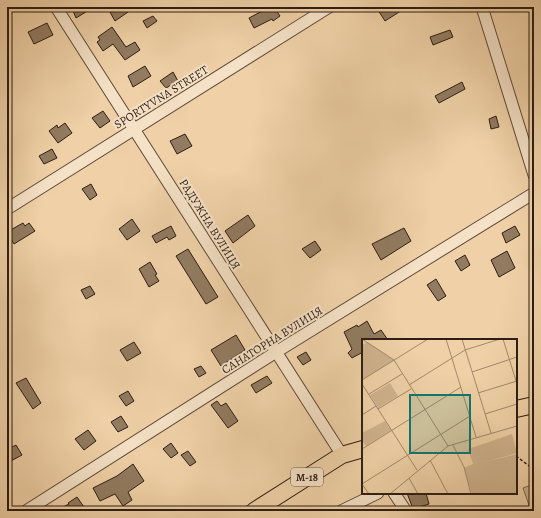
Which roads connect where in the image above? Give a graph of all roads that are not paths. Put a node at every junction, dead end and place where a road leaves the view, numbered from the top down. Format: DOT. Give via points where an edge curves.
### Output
graph roads {
  1 [pos="56,7"];
  2 [pos="329,7"];
  3 [pos="482,7"];
  4 [pos="134,130"];
  5 [pos="534,175"];
  6 [pos="534,193"];
  7 [pos="7,209"];
  8 [pos="276,352"];
  9 [pos="534,405"];
  10 [pos="517,409"];
  11 [pos="362,449"];
  12 [pos="342,455"];
  13 [pos="376,494"];
  14 [pos="395,494"];
  15 [pos="262,509"];
  16 [pos="26,511"];
  17 [pos="341,511"];
  18 [pos="406,511"];
  1 -- 4 [label="street, РАДУЖНА ВУЛИЦЯ"];
  2 -- 4 [label="street, SPORTYVNA STREET"];
  3 -- 5 [label="street"];
  4 -- 7 [label="street, SPORTYVNA STREET"];
  4 -- 8 [label="street, РАДУЖНА ВУЛИЦЯ"];
  6 -- 8 [label="street, САНАТОРНА ВУЛИЦЯ"];
  8 -- 12 [label="street, РАДУЖНА ВУЛИЦЯ"];
  8 -- 16 [label="street, САНАТОРНА ВУЛИЦЯ"];
  9 -- 10 [label="highway"];
  11 -- 12 [label="highway, М-18"];
  12 -- 15 [label="highway, М-18"];
  13 -- 17 [label="street"];
  14 -- 18 [label="street"];
}
